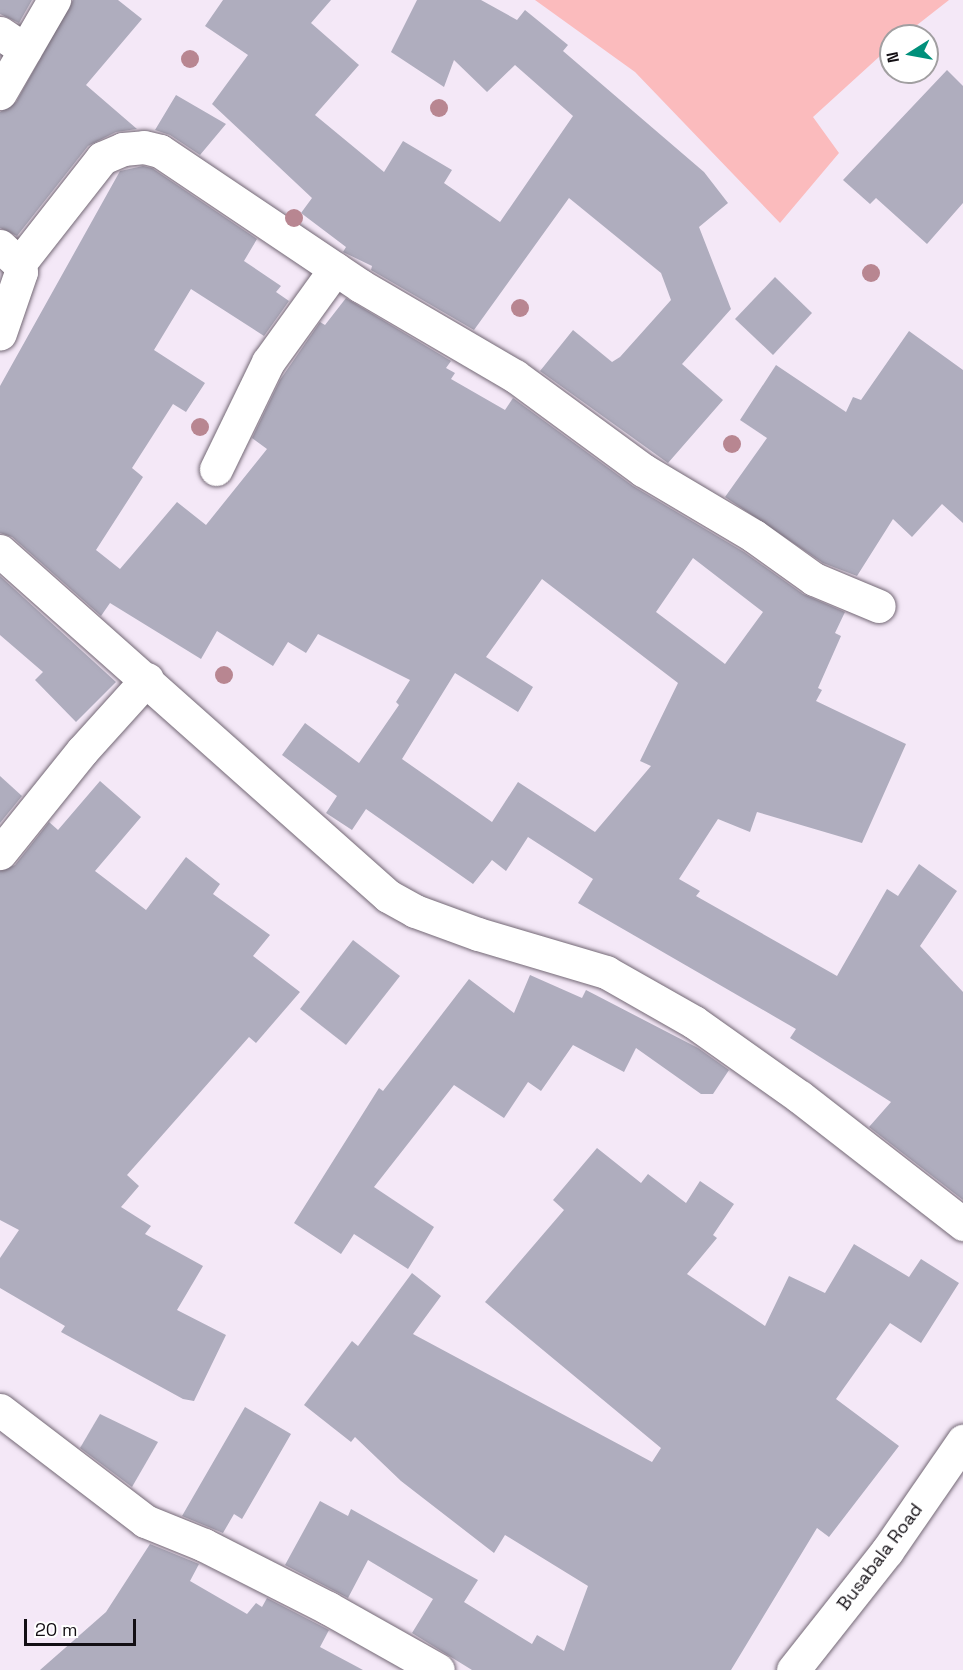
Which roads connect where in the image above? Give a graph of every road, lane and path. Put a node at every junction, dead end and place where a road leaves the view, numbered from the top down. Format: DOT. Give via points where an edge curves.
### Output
graph roads {
  1 [pos="54,0"];
  2 [pos="13,41"];
  3 [pos="0,93"];
  4 [pos="9,255"];
  5 [pos="335,269"];
  6 [pos="0,333"];
  7 [pos="216,469"];
  8 [pos="0,550"];
  9 [pos="879,606"];
  10 [pos="147,679"];
  11 [pos="0,853"];
  12 [pos="963,1224"];
  13 [pos="0,1410"];
  14 [pos="963,1441"];
  15 [pos="438,1670"];
  16 [pos="793,1670"];
  1 -- 2 [label="street"];
  2 -- 3 [label="street"];
  4 -- 5 [label="street" via="102,158 123,149 144,147 160,151"];
  4 -- 6 [label="street" via="19,281"];
  5 -- 7 [label="street" via="268,362"];
  5 -- 9 [label="street" via="515,376 643,470 754,536 814,579"];
  8 -- 10 [label="street"];
  10 -- 11 [label="street" via="82,751"];
  10 -- 12 [label="street" via="388,896 415,911 478,934 606,972 694,1022 800,1097"];
  13 -- 15 [label="street" via="145,1521 328,1608"];
  14 -- 16 [label="street, Busabala Road" via="887,1551"];
}
